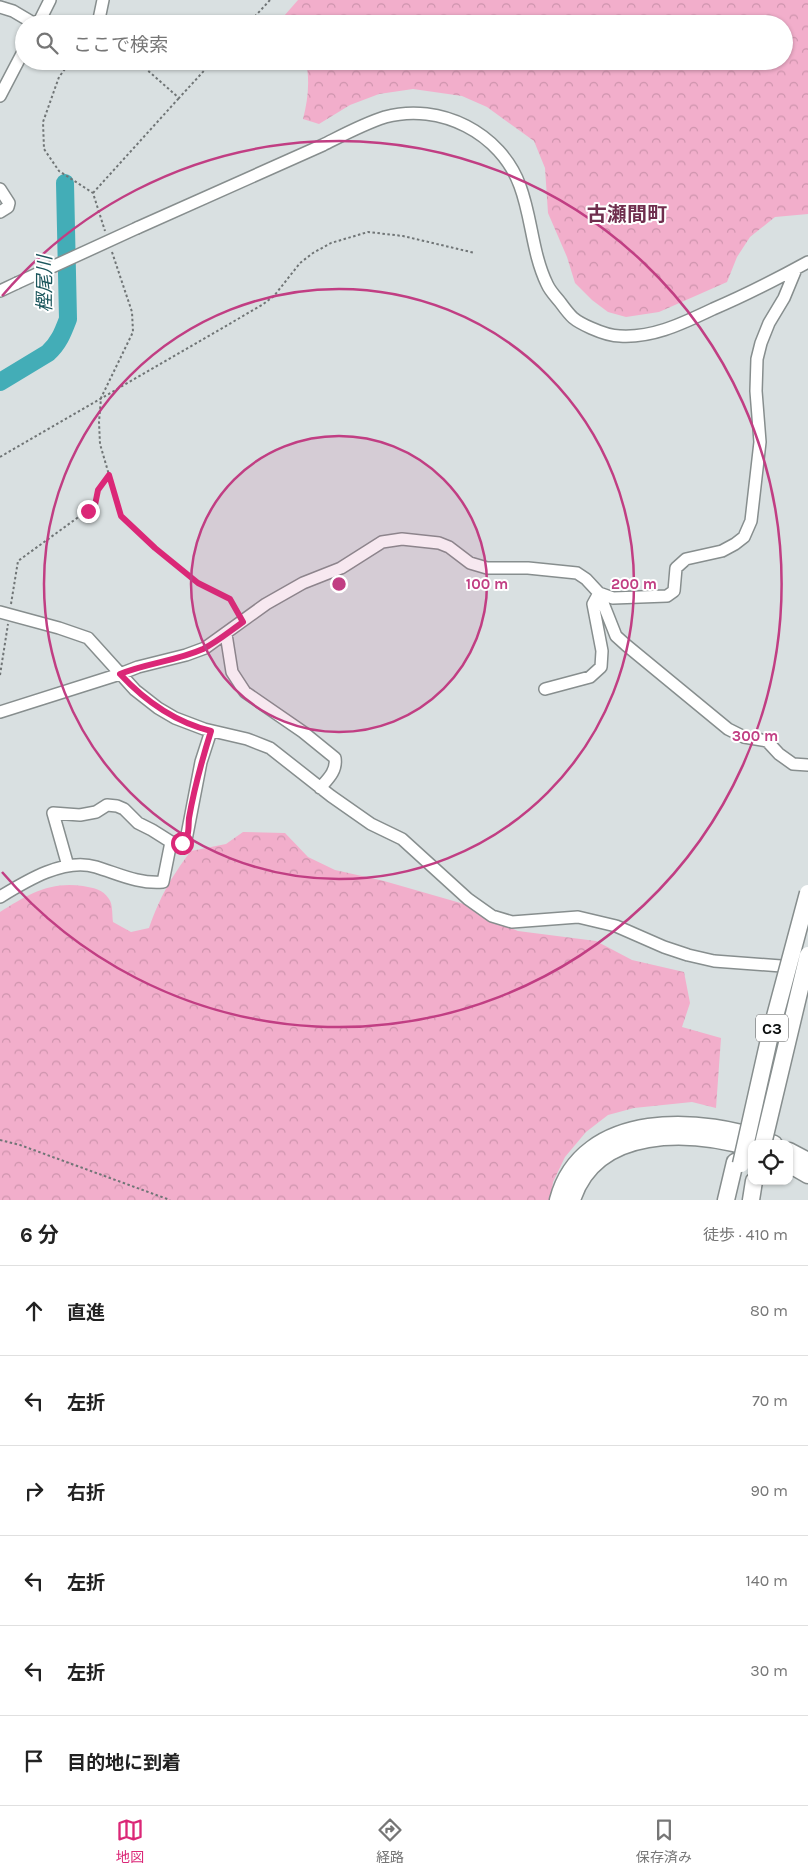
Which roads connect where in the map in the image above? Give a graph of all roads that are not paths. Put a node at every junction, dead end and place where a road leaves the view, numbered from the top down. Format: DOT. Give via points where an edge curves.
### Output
graph roads {
  1 [pos="50,0"];
  2 [pos="102,0"];
  3 [pos="0,7"];
  4 [pos="20,15"];
  5 [pos="41,15"];
  6 [pos="100,15"];
  7 [pos="15,63"];
  8 [pos="4,79"];
  9 [pos="0,96"];
  10 [pos="0,189"];
  11 [pos="0,212"];
  12 [pos="808,262"];
  13 [pos="796,269"];
  14 [pos="0,291"];
  15 [pos="599,593"];
  16 [pos="5,614"];
  17 [pos="226,634"];
  18 [pos="120,674"];
  19 [pos="545,689"];
  20 [pos="0,712"];
  21 [pos="211,731"];
  22 [pos="808,765"];
  23 [pos="320,788"];
  24 [pos="171,842"];
  25 [pos="68,866"];
  26 [pos="808,893"];
  27 [pos="0,897"];
  28 [pos="808,955"];
  29 [pos="808,968"];
  30 [pos="762,1140"];
  31 [pos="763,1140"];
  32 [pos="748,1147"];
  33 [pos="793,1153"];
  34 [pos="808,1161"];
  35 [pos="738,1163"];
  36 [pos="793,1166"];
  37 [pos="808,1175"];
  38 [pos="753,1185"];
  39 [pos="558,1200"];
  40 [pos="572,1200"];
  41 [pos="726,1200"];
  42 [pos="733,1200"];
  43 [pos="751,1200"];
  1 -- 5 [label="street"];
  2 -- 6 [label="street"];
  3 -- 4 [label="street"];
  7 -- 8 [label="street"];
  8 -- 9 [label="street"];
  10 -- 11 [label="street" via="9,203"];
  12 -- 13 [label="street"];
  13 -- 14 [label="street, bridge" via="666,331 632,336 602,332 571,318 547,286 535,251 529,213 520,185 499,149 467,126 443,116 415,114 386,117 353,130"];
  13 -- 15 [label="street" via="766,329 757,359 758,471 751,520 744,537 722,551 686,559 676,568 674,591 667,596 613,598"];
  15 -- 17 [label="street" via="577,573 487,568 470,564 439,543 402,539 382,542 341,568 303,583 266,604"];
  15 -- 19 [label="street" via="593,604 602,651 601,667 590,677"];
  15 -- 22 [label="street" via="616,636 626,645 728,728 744,737 767,742 793,764"];
  16 -- 18 [label="street" via="88,638"];
  17 -- 18 [label="street" via="205,648"];
  17 -- 23 [label="street" via="232,672 245,692 335,758 333,773"];
  18 -- 20 [label="street"];
  18 -- 21 [label="street" via="158,708"];
  21 -- 23 [label="street" via="270,748"];
  21 -- 24 [label="street" via="201,762 186,840"];
  23 -- 29 [label="street" via="371,824 402,839 468,899 492,916 512,922 578,917 616,926 664,947 714,961"];
  24 -- 25 [label="street" via="163,882 135,881 93,866"];
  24 -- 25 [label="street" via="117,806 107,805 96,812 80,814 53,813"];
  25 -- 27 [label="street" via="44,872"];
  26 -- 35 [label="highway, C3, bridge"];
  28 -- 31 [label="highway, C3, bridge"];
  30 -- 39 [label="highway" via="708,1127 668,1126 628,1131 607,1138 584,1154 566,1176"];
  32 -- 40 [label="highway" via="685,1138 651,1139 623,1145 590,1167"];
  33 -- 34 [label="highway"];
  35 -- 41 [label="highway"];
  35 -- 42 [label="highway, C3"];
  36 -- 37 [label="highway"];
  38 -- 43 [label="highway"];
}
